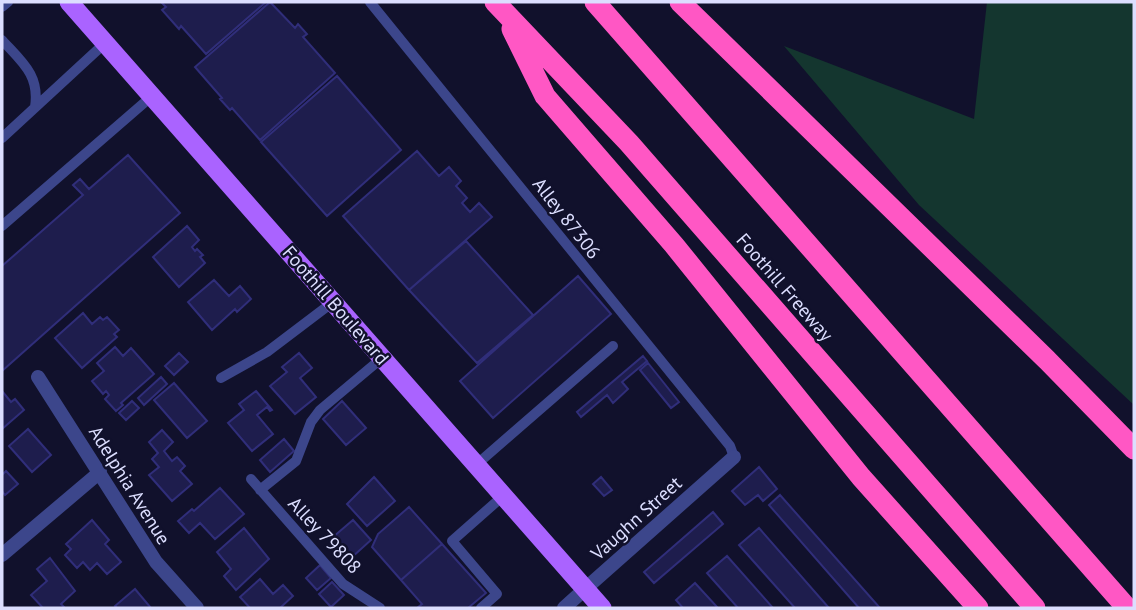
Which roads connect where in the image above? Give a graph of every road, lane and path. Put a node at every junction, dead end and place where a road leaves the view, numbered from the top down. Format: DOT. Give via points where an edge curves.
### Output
graph roads {
  1 [pos="8,2"];
  2 [pos="69,2"];
  3 [pos="370,2"];
  4 [pos="595,2"];
  5 [pos="680,2"];
  6 [pos="2,7"];
  7 [pos="499,7"];
  8 [pos="2,40"];
  9 [pos="105,43"];
  10 [pos="152,96"];
  11 [pos="35,108"];
  12 [pos="2,138"];
  13 [pos="2,226"];
  14 [pos="333,302"];
  15 [pos="613,346"];
  16 [pos="382,358"];
  17 [pos="38,377"];
  18 [pos="221,378"];
  19 [pos="1134,449"];
  20 [pos="734,457"];
  21 [pos="477,465"];
  22 [pos="100,472"];
  23 [pos="250,479"];
  24 [pos="260,490"];
  25 [pos="503,496"];
  26 [pos="2,555"];
  27 [pos="1089,565"];
  28 [pos="585,589"];
  29 [pos="1134,600"];
  30 [pos="197,608"];
  31 [pos="380,608"];
  32 [pos="481,608"];
  33 [pos="564,608"];
  34 [pos="602,608"];
  35 [pos="978,608"];
  36 [pos="1035,608"];
  37 [pos="1127,608"];
  1 -- 6 [label="lane"];
  2 -- 9 [label="main road, Foothill Boulevard"];
  3 -- 20 [label="lane, Alley 87306" via="730,446"];
  4 -- 27 [label="highway"];
  5 -- 19 [label="highway"];
  7 -- 35 [label="highway" via="545,96 674,245 862,477"];
  7 -- 36 [label="highway, Foothill Freeway" via="629,143"];
  8 -- 11 [label="lane" via="31,73 38,92"];
  9 -- 10 [label="main road, Foothill Boulevard"];
  9 -- 11 [label="lane"];
  10 -- 13 [label="lane"];
  10 -- 14 [label="main road, Foothill Boulevard"];
  11 -- 12 [label="lane"];
  14 -- 16 [label="main road, Foothill Boulevard"];
  14 -- 18 [label="lane" via="267,352"];
  15 -- 21 [label="lane"];
  16 -- 21 [label="main road, Foothill Boulevard"];
  16 -- 24 [label="lane" via="320,410 296,461"];
  17 -- 22 [label="street, Adelphia Avenue"];
  20 -- 28 [label="street, Vaughn Street"];
  21 -- 25 [label="main road, Foothill Boulevard"];
  22 -- 26 [label="street"];
  22 -- 30 [label="street, Adelphia Avenue" via="156,562"];
  23 -- 24 [label="lane, Alley 79808"];
  24 -- 31 [label="lane, Alley 79808" via="343,584"];
  25 -- 28 [label="main road, Foothill Boulevard"];
  25 -- 32 [label="lane" via="452,541 497,594"];
  27 -- 29 [label="highway"];
  27 -- 37 [label="highway"];
  28 -- 33 [label="street, Vaughn Street"];
  28 -- 34 [label="main road, Foothill Boulevard"];
}
